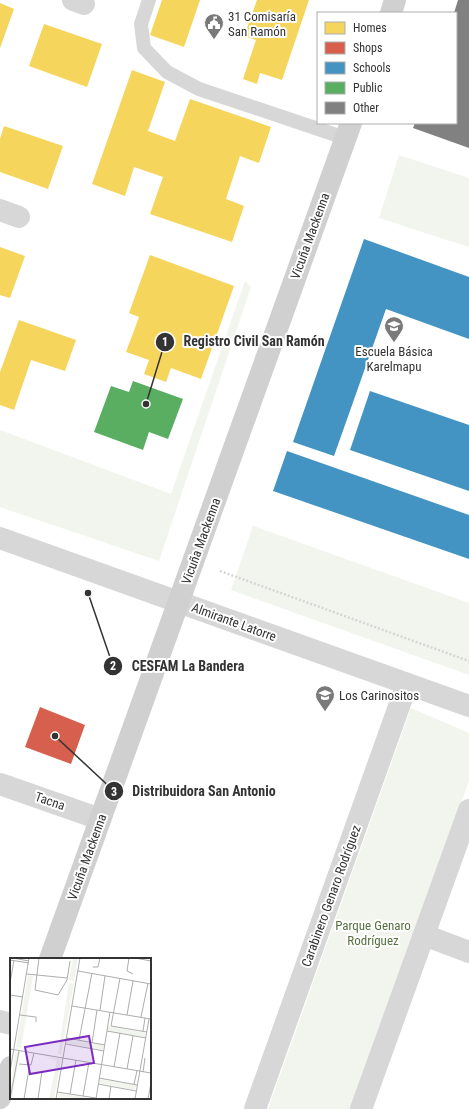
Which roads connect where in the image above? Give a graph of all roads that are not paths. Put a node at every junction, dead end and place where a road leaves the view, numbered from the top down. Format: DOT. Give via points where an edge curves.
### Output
graph roads {
  1 [pos="149,0"];
  2 [pos="395,0"];
  3 [pos="391,12"];
  4 [pos="317,122"];
  5 [pos="323,124"];
  6 [pos="348,131"];
  7 [pos="0,538"];
  8 [pos="179,602"];
  9 [pos="408,684"];
  10 [pos="469,706"];
  11 [pos="0,784"];
  12 [pos="469,810"];
  13 [pos="100,819"];
  14 [pos="424,935"];
  15 [pos="469,952"];
  16 [pos="50,958"];
  17 [pos="0,1020"];
  18 [pos="10,1024"];
  19 [pos="10,1070"];
  20 [pos="0,1098"];
  21 [pos="255,1109"];
  22 [pos="361,1109"];
  1 -- 4 [label="lane" via="141,24 144,48 167,72 198,89"];
  2 -- 3 [label="main road"];
  5 -- 6 [label="lane"];
  6 -- 8 [label="main road, Vicuña Mackenna"];
  7 -- 8 [label="street, Almirante Latorre"];
  8 -- 9 [label="street, Almirante Latorre"];
  8 -- 13 [label="main road, Vicuña Mackenna"];
  9 -- 10 [label="street, Almirante Latorre"];
  9 -- 21 [label="street, Carabinero Genaro Rodríguez"];
  11 -- 13 [label="street, Tacna"];
  12 -- 14 [label="street"];
  13 -- 16 [label="main road, Vicuña Mackenna"];
  14 -- 15 [label="street"];
  14 -- 22 [label="street"];
  17 -- 18 [label="street"];
  19 -- 20 [label="main road"];
}
